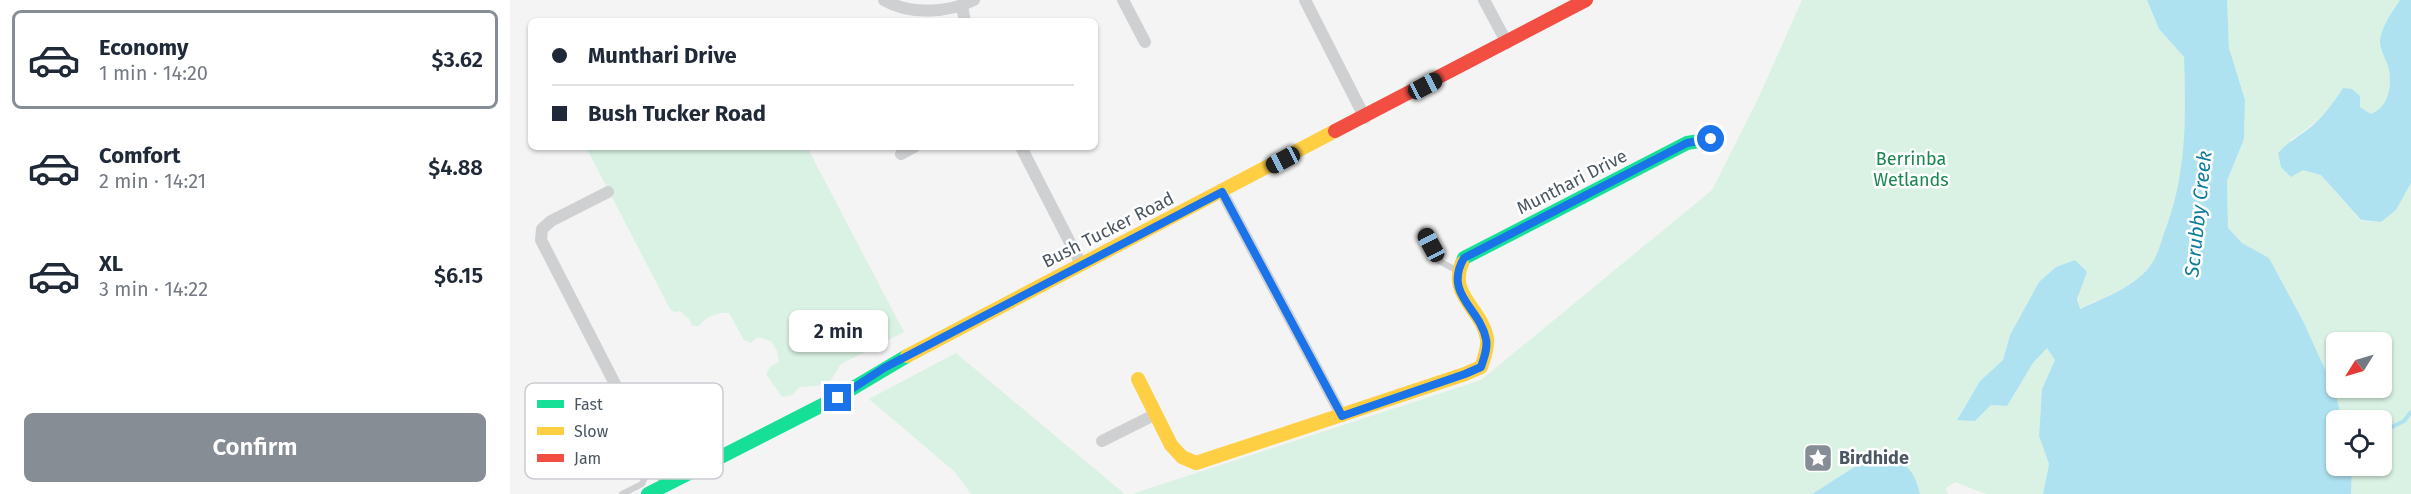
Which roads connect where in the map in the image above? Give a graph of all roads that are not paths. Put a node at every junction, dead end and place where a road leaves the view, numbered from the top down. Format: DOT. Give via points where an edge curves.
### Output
graph roads {
  1 [pos="884,0"];
  2 [pos="974,0"];
  3 [pos="1123,0"];
  4 [pos="1305,0"];
  5 [pos="1484,0"];
  6 [pos="1586,0"];
  7 [pos="962,7"];
  8 [pos="964,18"];
  9 [pos="1145,42"];
  10 [pos="1507,43"];
  11 [pos="1365,117"];
  12 [pos="1711,139"];
  13 [pos="908,150"];
  14 [pos="1023,150"];
  15 [pos="901,154"];
  16 [pos="608,192"];
  17 [pos="1222,192"];
  18 [pos="1423,230"];
  19 [pos="1081,264"];
  20 [pos="1457,270"];
  21 [pos="1138,379"];
  22 [pos="614,383"];
  23 [pos="1156,414"];
  24 [pos="1342,416"];
  25 [pos="1102,441"];
  26 [pos="723,457"];
  27 [pos="644,479"];
  28 [pos="664,479"];
  29 [pos="679,479"];
  30 [pos="667,485"];
  31 [pos="622,494"];
  32 [pos="648,494"];
  1 -- 7 [label="street" via="896,7"];
  2 -- 7 [label="street"];
  3 -- 9 [label="street"];
  4 -- 11 [label="street"];
  5 -- 10 [label="street"];
  6 -- 10 [label="street, Bush Tucker Road"];
  7 -- 8 [label="street"];
  10 -- 11 [label="street, Bush Tucker Road"];
  11 -- 17 [label="street, Bush Tucker Road"];
  12 -- 20 [label="street, Munthari Drive" via="1687,143 1464,258"];
  13 -- 15 [label="street"];
  14 -- 19 [label="street"];
  16 -- 22 [label="street" via="551,221 542,229 541,240"];
  17 -- 19 [label="street, Bush Tucker Road"];
  17 -- 24 [label="street"];
  18 -- 20 [label="lane" via="1439,261"];
  19 -- 26 [label="street, Bush Tucker Road"];
  20 -- 24 [label="street" via="1456,282 1486,338 1481,367"];
  21 -- 23 [label="street"];
  23 -- 24 [label="street" via="1171,445 1182,457 1196,463"];
  23 -- 25 [label="street"];
  27 -- 31 [label="lane"];
  28 -- 30 [label="street"];
  29 -- 30 [label="street, Bush Tucker Road"];
  30 -- 32 [label="street, Bush Tucker Road"];
}
